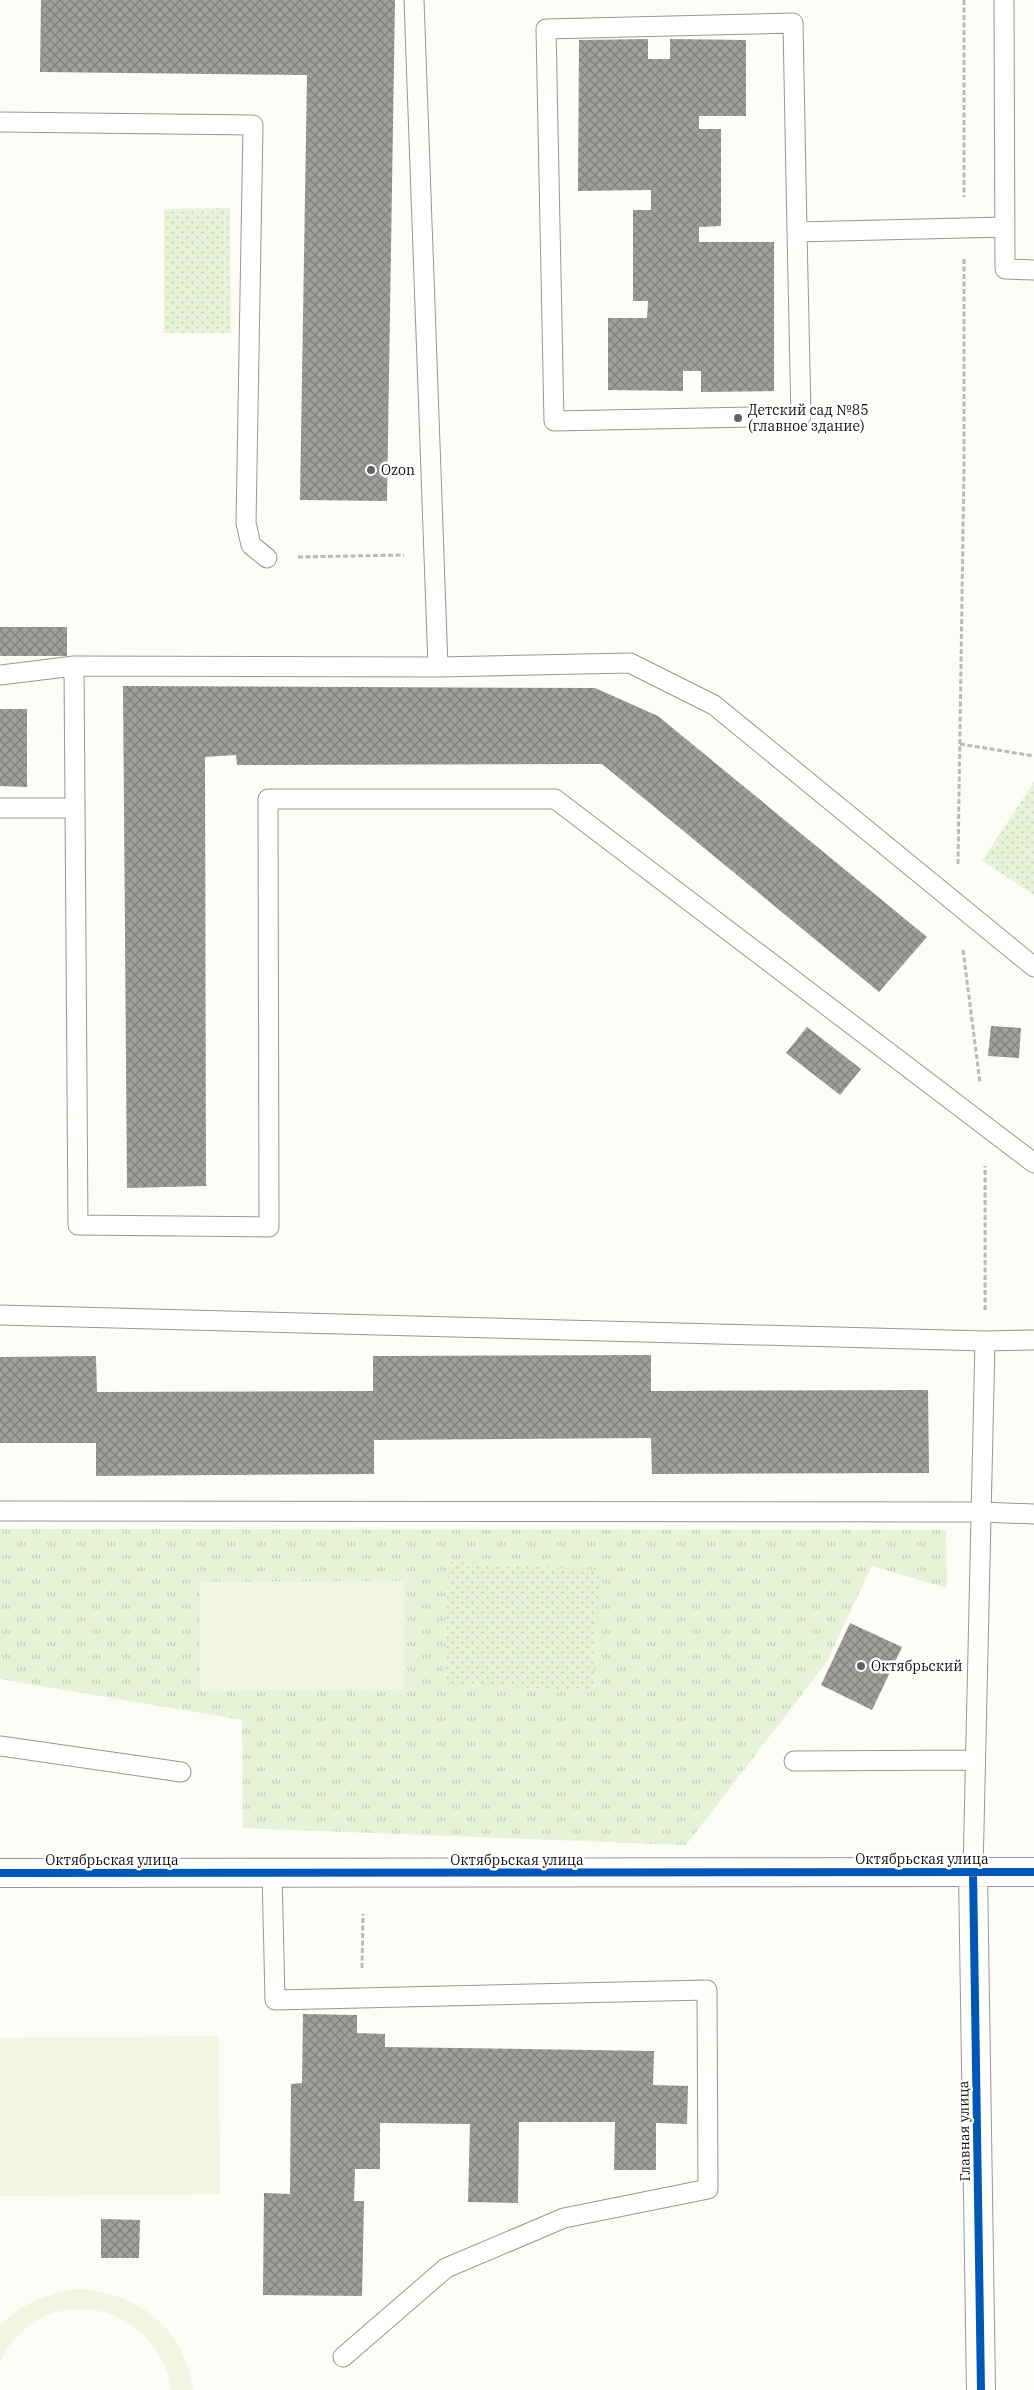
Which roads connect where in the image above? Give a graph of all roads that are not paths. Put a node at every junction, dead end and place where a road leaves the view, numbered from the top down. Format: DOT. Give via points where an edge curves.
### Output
graph roads {
  1 [pos="414,0"];
  2 [pos="1004,0"];
  3 [pos="0,122"];
  4 [pos="1004,227"];
  5 [pos="797,232"];
  6 [pos="1034,270"];
  7 [pos="267,558"];
  8 [pos="74,666"];
  9 [pos="438,667"];
  10 [pos="0,675"];
  11 [pos="0,808"];
  12 [pos="75,808"];
  13 [pos="1034,967"];
  14 [pos="1034,1163"];
  15 [pos="0,1315"];
  16 [pos="1034,1340"];
  17 [pos="985,1341"];
  18 [pos="0,1511"];
  19 [pos="980,1512"];
  20 [pos="1034,1514"];
  21 [pos="0,1746"];
  22 [pos="975,1760"];
  23 [pos="794,1761"];
  24 [pos="182,1772"];
  25 [pos="272,1872"];
  26 [pos="973,1872"];
  27 [pos="1034,1872"];
  28 [pos="0,1873"];
  29 [pos="344,2357"];
  30 [pos="980,2390"];
  1 -- 9 [label="lane"];
  2 -- 4 [label="lane"];
  3 -- 7 [label="lane" via="253,125 246,523 251,545"];
  4 -- 5 [label="lane"];
  4 -- 6 [label="lane" via="1005,269"];
  5 -- 5 [label="lane" via="793,23 546,29 554,421 801,416"];
  8 -- 9 [label="lane"];
  8 -- 10 [label="lane"];
  8 -- 12 [label="lane"];
  9 -- 13 [label="lane" via="630,663 714,705"];
  11 -- 12 [label="lane"];
  12 -- 14 [label="lane" via="78,1225 269,1227 268,799 555,799"];
  15 -- 17 [label="lane"];
  16 -- 17 [label="lane"];
  17 -- 19 [label="lane"];
  18 -- 19 [label="lane"];
  19 -- 20 [label="lane"];
  19 -- 22 [label="lane"];
  21 -- 24 [label="lane"];
  22 -- 23 [label="lane"];
  22 -- 26 [label="lane"];
  25 -- 26 [label="street, Октябрьская улица"];
  25 -- 28 [label="street, Октябрьская улица"];
  25 -- 29 [label="lane" via="275,2000 707,1990 708,2189 564,2218 446,2268"];
  26 -- 27 [label="street, Октябрьская улица"];
  26 -- 30 [label="street, Главная улица"];
}
